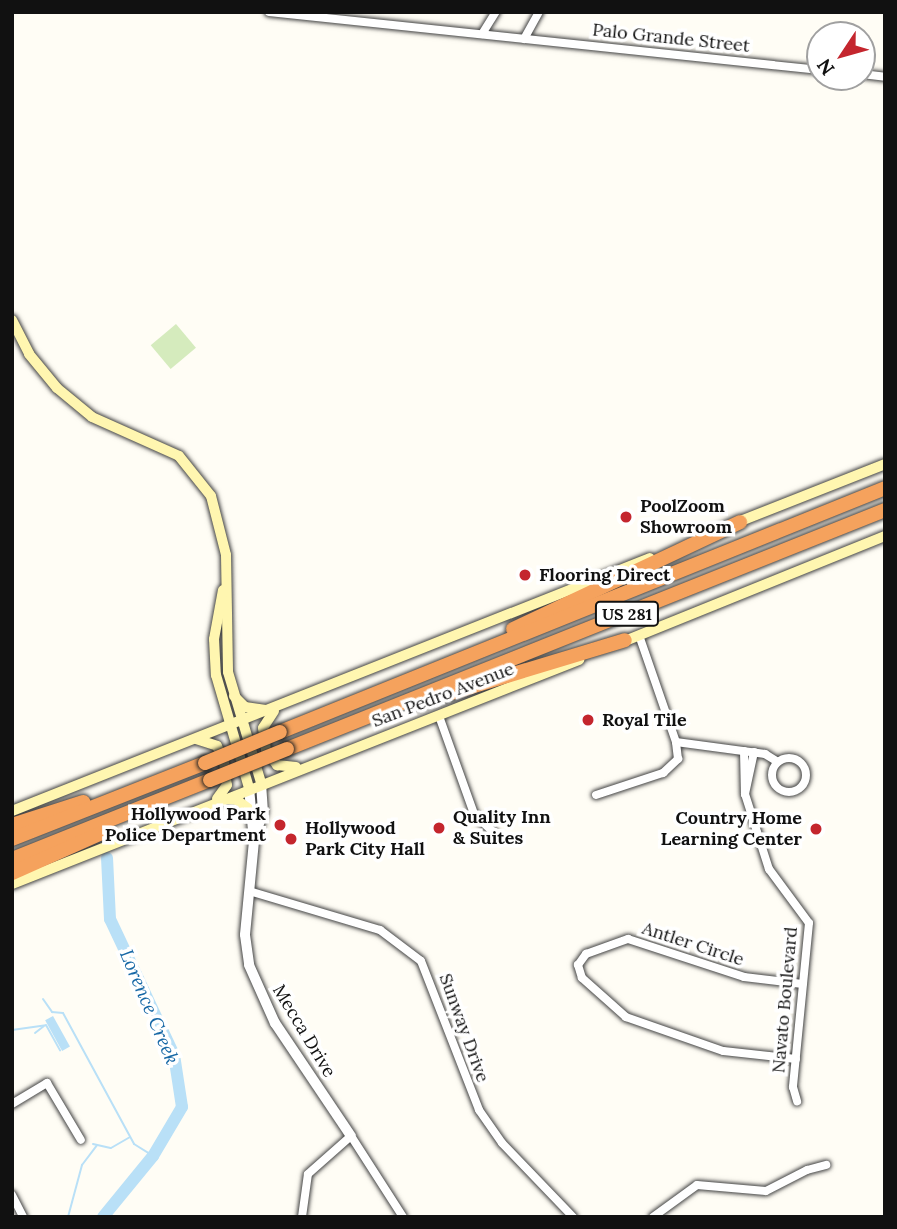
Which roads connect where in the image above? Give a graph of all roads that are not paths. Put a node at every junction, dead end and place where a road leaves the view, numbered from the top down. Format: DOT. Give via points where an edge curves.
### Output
graph roads {
  1 [pos="269,12"];
  2 [pos="496,12"];
  3 [pos="539,12"];
  4 [pos="482,34"];
  5 [pos="524,39"];
  6 [pos="806,69"];
  7 [pos="12,320"];
  8 [pos="885,464"];
  9 [pos="885,488"];
  10 [pos="885,510"];
  11 [pos="740,522"];
  12 [pos="885,536"];
  13 [pos="632,637"];
  14 [pos="400,684"];
  15 [pos="228,696"];
  16 [pos="276,708"];
  17 [pos="369,716"];
  18 [pos="439,716"];
  19 [pos="236,724"];
  20 [pos="196,739"];
  21 [pos="676,742"];
  22 [pos="744,751"];
  23 [pos="754,752"];
  24 [pos="778,762"];
  25 [pos="205,764"];
  26 [pos="304,766"];
  27 [pos="261,783"];
  28 [pos="194,786"];
  29 [pos="249,788"];
  30 [pos="745,794"];
  31 [pos="596,795"];
  32 [pos="217,801"];
  33 [pos="12,811"];
  34 [pos="253,812"];
  35 [pos="12,825"];
  36 [pos="493,832"];
  37 [pos="12,839"];
  38 [pos="254,841"];
  39 [pos="12,859"];
  40 [pos="12,873"];
  41 [pos="12,884"];
  42 [pos="249,891"];
  43 [pos="803,984"];
  44 [pos="796,1059"];
  45 [pos="797,1101"];
  46 [pos="12,1104"];
  47 [pos="351,1136"];
  48 [pos="81,1140"];
  49 [pos="826,1165"];
  50 [pos="12,1195"];
  51 [pos="24,1215"];
  52 [pos="302,1217"];
  53 [pos="403,1217"];
  54 [pos="573,1217"];
  55 [pos="653,1217"];
  1 -- 4 [label="street, Palo Grande Street"];
  2 -- 4 [label="street"];
  3 -- 5 [label="street"];
  4 -- 5 [label="street, Palo Grande Street"];
  5 -- 6 [label="street, Palo Grande Street"];
  7 -- 15 [label="main road" via="41,370 72,401 108,425 167,448 197,474 218,510 226,581 214,639"];
  8 -- 11 [label="main road"];
  9 -- 14 [label="highway, US 281"];
  10 -- 17 [label="highway, US 281"];
  11 -- 14 [label="highway"];
  11 -- 16 [label="main road"];
  12 -- 13 [label="main road, San Pedro Avenue"];
  13 -- 17 [label="highway"];
  13 -- 18 [label="main road, San Pedro Avenue"];
  13 -- 21 [label="street"];
  14 -- 25 [label="highway, US 281, bridge"];
  15 -- 16 [label="main road" via="245,707"];
  15 -- 19 [label="main road"];
  15 -- 20 [label="main road" via="216,724"];
  16 -- 19 [label="main road"];
  16 -- 26 [label="main road" via="263,727 266,750 277,765"];
  17 -- 28 [label="highway, US 281, bridge"];
  18 -- 26 [label="main road, San Pedro Avenue"];
  18 -- 36 [label="street" via="474,814"];
  19 -- 20 [label="main road"];
  19 -- 27 [label="main road"];
  19 -- 29 [label="main road, Mecca Drive"];
  20 -- 32 [label="main road" via="217,746 227,775 225,791"];
  20 -- 33 [label="main road"];
  21 -- 22 [label="street"];
  21 -- 31 [label="street" via="678,759 670,769"];
  22 -- 23 [label="street"];
  22 -- 30 [label="street, Navato Boulevard"];
  23 -- 24 [label="street"];
  23 -- 30 [label="street"];
  24 -- 24 [label="street" via="772,772 778,788 789,792 800,788 806,774 802,764 789,758"];
  25 -- 35 [label="highway"];
  25 -- 37 [label="highway, US 281"];
  26 -- 27 [label="main road, San Pedro Avenue"];
  27 -- 29 [label="main road, San Pedro Avenue"];
  27 -- 38 [label="street, Mecca Drive" via="263,812"];
  28 -- 39 [label="highway, US 281"];
  28 -- 40 [label="highway"];
  29 -- 32 [label="main road, San Pedro Avenue"];
  29 -- 34 [label="street, Mecca Drive"];
  30 -- 43 [label="street, Navato Boulevard" via="774,878 809,923"];
  32 -- 34 [label="main road" via="237,800"];
  32 -- 41 [label="main road, San Pedro Avenue"];
  34 -- 38 [label="street, Mecca Drive"];
  38 -- 42 [label="street, Mecca Drive"];
  42 -- 47 [label="street, Mecca Drive" via="245,935 256,985 275,1023"];
  42 -- 54 [label="street, Sunway Drive" via="380,930 421,961 479,1110 502,1143"];
  43 -- 44 [label="street, Navato Boulevard"];
  43 -- 44 [label="street, Antler Circle" via="744,978 628,939 586,954 578,965 582,978 626,1017 723,1051"];
  44 -- 45 [label="street, Navato Boulevard"];
  46 -- 48 [label="street" via="47,1083"];
  47 -- 52 [label="street" via="308,1174"];
  47 -- 53 [label="street, Mecca Drive"];
  49 -- 55 [label="street" via="766,1191 696,1185"];
  50 -- 51 [label="street"];
}
